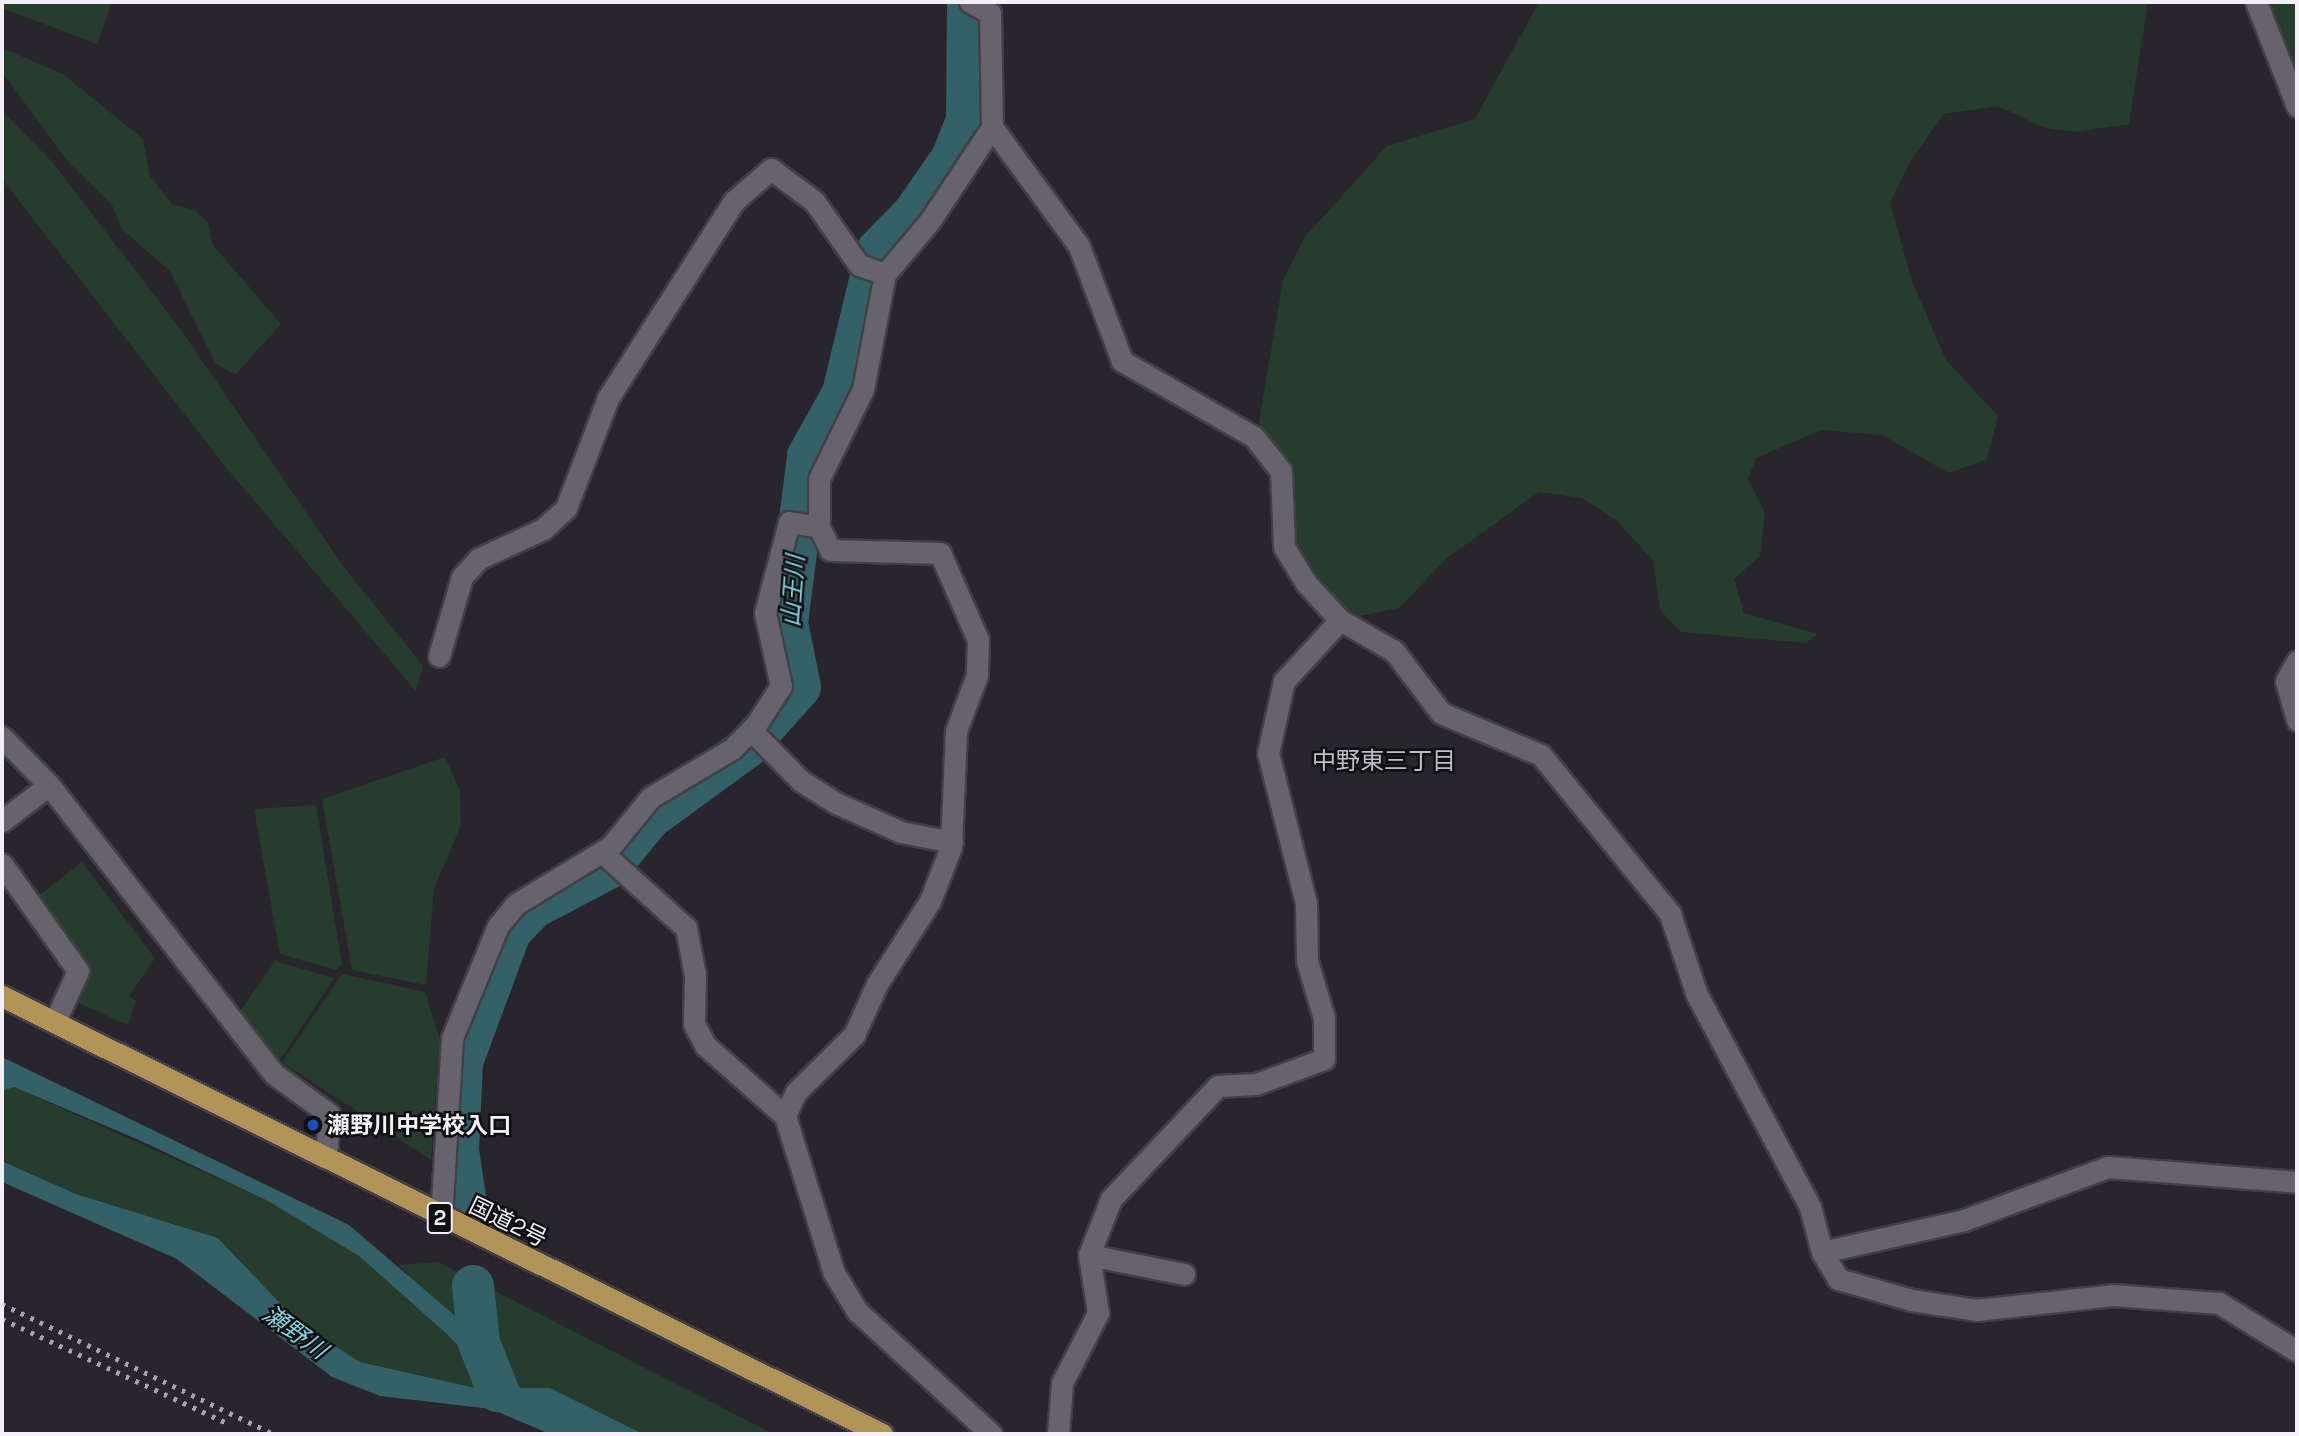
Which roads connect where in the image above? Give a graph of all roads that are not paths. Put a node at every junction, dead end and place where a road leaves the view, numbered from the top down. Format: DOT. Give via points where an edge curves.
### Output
graph roads {
  1 [pos="970,2"];
  2 [pos="2256,2"];
  3 [pos="2297,106"];
  4 [pos="992,127"];
  5 [pos="884,274"];
  6 [pos="819,527"];
  7 [pos="1340,620"];
  8 [pos="439,656"];
  9 [pos="2297,661"];
  10 [pos="2297,720"];
  11 [pos="756,736"];
  12 [pos="2,737"];
  13 [pos="49,785"];
  14 [pos="2,821"];
  15 [pos="951,842"];
  16 [pos="609,858"];
  17 [pos="2,864"];
  18 [pos="2,996"];
  19 [pos="55,1021"];
  20 [pos="785,1116"];
  21 [pos="326,1158"];
  22 [pos="2297,1182"];
  23 [pos="441,1219"];
  24 [pos="1822,1252"];
  25 [pos="1089,1255"];
  26 [pos="1184,1275"];
  27 [pos="2297,1351"];
  28 [pos="882,1434"];
  29 [pos="990,1434"];
  30 [pos="1058,1434"];
  1 -- 4 [label="street" via="990,13"];
  2 -- 3 [label="street"];
  4 -- 5 [label="street" via="936,212"];
  4 -- 7 [label="street" via="1079,246 1122,361 1254,437 1281,471 1284,547 1293,567"];
  5 -- 6 [label="street" via="863,389 819,478"];
  5 -- 8 [label="street" via="859,265 814,201 771,169 734,201 608,398 566,508 543,529 478,559 462,577"];
  6 -- 11 [label="street" via="791,523 765,613 781,686"];
  6 -- 15 [label="street" via="830,550 940,553 960,589 978,657 956,731"];
  7 -- 24 [label="street" via="1394,651 1441,713 1541,755 1670,914 1697,995 1811,1207"];
  7 -- 25 [label="street" via="1284,681 1268,753 1306,903 1307,961 1324,1018 1324,1059 1256,1084 1218,1086 1111,1199"];
  9 -- 10 [label="street" via="2286,681"];
  11 -- 15 [label="street" via="801,781 836,803 901,832"];
  11 -- 16 [label="street" via="651,797"];
  12 -- 13 [label="street"];
  13 -- 14 [label="street"];
  13 -- 21 [label="street" via="274,1074 329,1114"];
  15 -- 20 [label="street" via="929,901 877,984 854,1035 796,1091"];
  16 -- 20 [label="street" via="686,928 695,975 694,1024 705,1045"];
  16 -- 23 [label="street" via="516,904 498,926 452,1038"];
  17 -- 19 [label="street" via="78,971"];
  18 -- 19 [label="highway, 国道2号 / 2"];
  19 -- 21 [label="highway, 国道2号 / 2"];
  20 -- 29 [label="street" via="834,1273 857,1311"];
  21 -- 23 [label="highway, 国道2号 / 2"];
  22 -- 24 [label="street" via="2108,1167 1964,1220"];
  23 -- 28 [label="highway, 国道2号 / 2"];
  24 -- 27 [label="street" via="1838,1279 1911,1300 1976,1310 2113,1295 2219,1303"];
  25 -- 26 [label="street"];
  25 -- 30 [label="street" via="1098,1313 1062,1383"];
}
